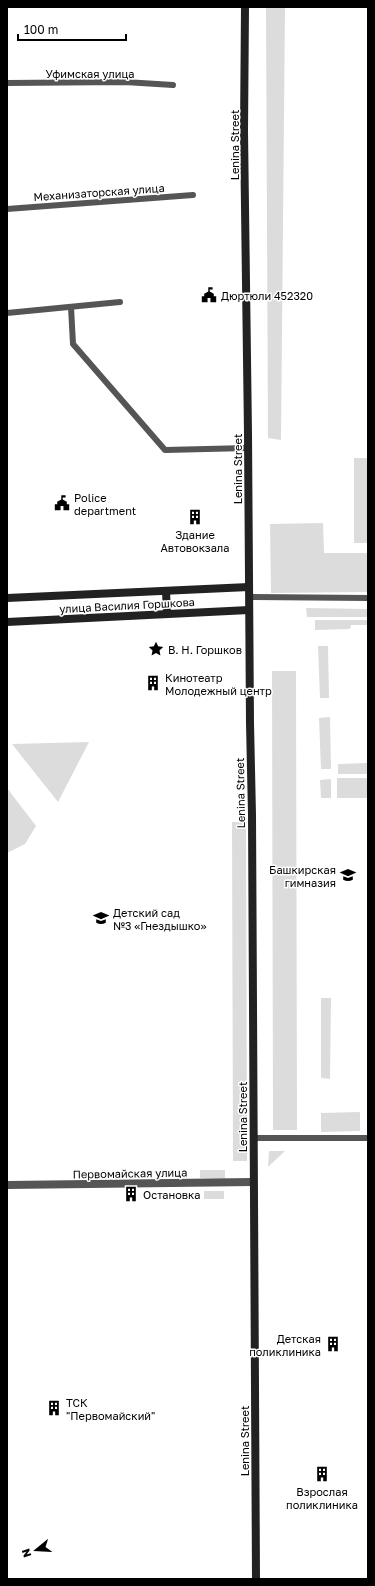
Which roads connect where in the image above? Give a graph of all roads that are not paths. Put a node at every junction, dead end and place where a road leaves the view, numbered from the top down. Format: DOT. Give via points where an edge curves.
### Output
graph roads {
  1 [pos="246,7"];
  2 [pos="7,84"];
  3 [pos="173,85"];
  4 [pos="193,195"];
  5 [pos="7,209"];
  6 [pos="120,302"];
  7 [pos="71,307"];
  8 [pos="7,313"];
  9 [pos="248,448"];
  10 [pos="249,588"];
  11 [pos="166,591"];
  12 [pos="249,597"];
  13 [pos="7,598"];
  14 [pos="368,598"];
  15 [pos="249,610"];
  16 [pos="167,613"];
  17 [pos="7,622"];
  18 [pos="253,1138"];
  19 [pos="368,1138"];
  20 [pos="253,1182"];
  21 [pos="7,1185"];
  22 [pos="256,1579"];
  1 -- 9 [label="main road, Lenina Street" via="244,131"];
  2 -- 3 [label="street, Уфимская улица" via="125,82"];
  4 -- 5 [label="street, Механизаторская улица"];
  6 -- 7 [label="street"];
  7 -- 8 [label="street"];
  7 -- 9 [label="street" via="73,344 165,450"];
  9 -- 10 [label="main road, Lenina Street"];
  10 -- 11 [label="main road, улица Василия Горшкова"];
  10 -- 12 [label="main road, Lenina Street"];
  11 -- 13 [label="main road, улица Василия Горшкова"];
  11 -- 16 [label="main road"];
  12 -- 14 [label="street"];
  12 -- 15 [label="main road, Lenina Street"];
  15 -- 16 [label="main road, улица Василия Горшкова"];
  15 -- 18 [label="main road, Lenina Street"];
  16 -- 17 [label="main road, улица Василия Горшкова"];
  18 -- 19 [label="street"];
  18 -- 20 [label="main road, Lenina Street"];
  20 -- 21 [label="street, Первомайская улица"];
  20 -- 22 [label="main road, Lenina Street"];
}
